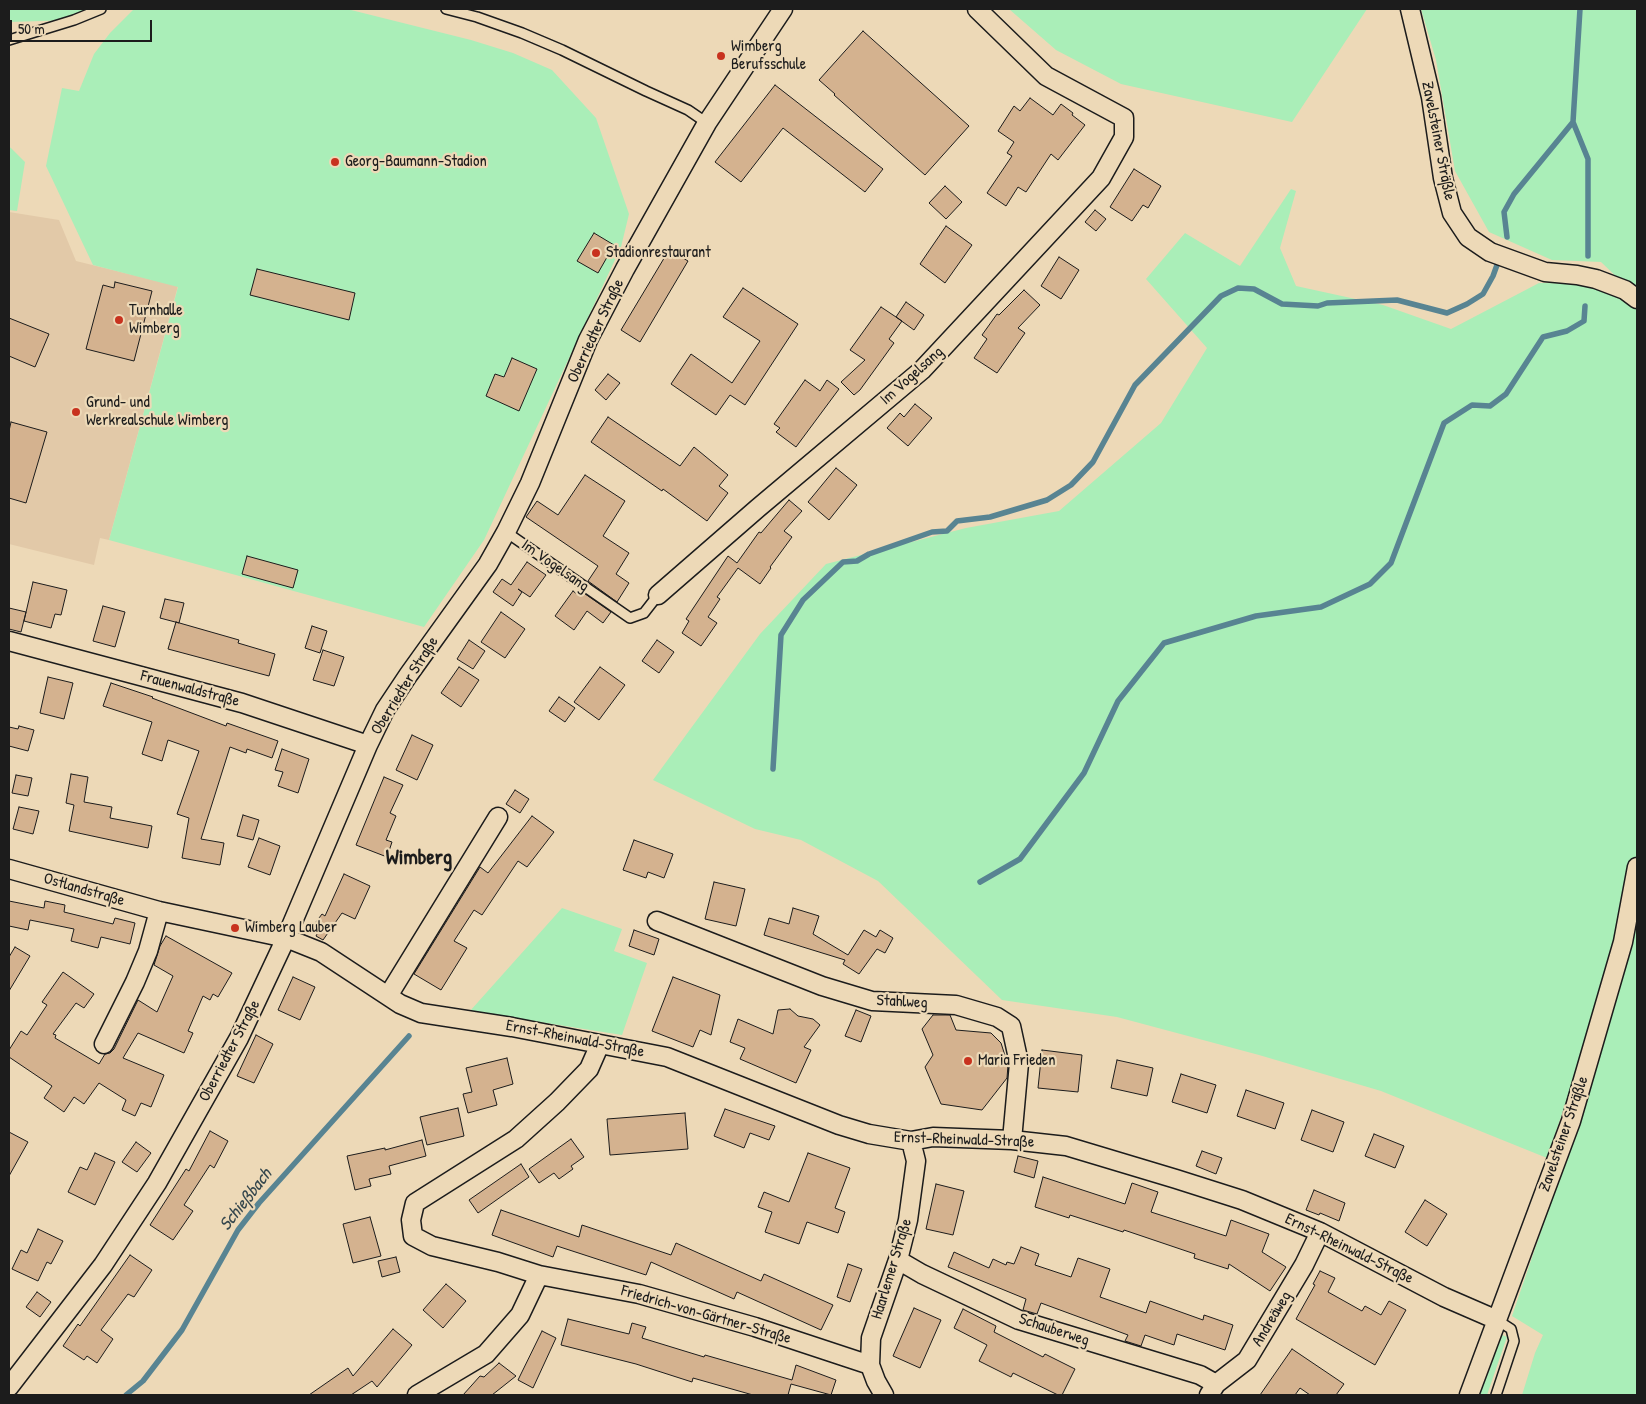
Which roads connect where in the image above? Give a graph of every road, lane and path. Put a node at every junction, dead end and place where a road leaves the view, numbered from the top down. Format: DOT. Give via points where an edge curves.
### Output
graph roads {
  1 [pos="101,9"];
  2 [pos="446,9"];
  3 [pos="783,9"];
  4 [pos="977,9"];
  5 [pos="1410,9"];
  6 [pos="9,40"];
  7 [pos="707,123"];
  8 [pos="1637,299"];
  9 [pos="506,532"];
  10 [pos="658,595"];
  11 [pos="9,641"];
  12 [pos="368,745"];
  13 [pos="498,817"];
  14 [pos="1637,867"];
  15 [pos="9,869"];
  16 [pos="158,911"];
  17 [pos="657,922"];
  18 [pos="286,938"];
  19 [pos="388,996"];
  20 [pos="104,1044"];
  21 [pos="600,1044"];
  22 [pos="1012,1140"];
  23 [pos="910,1141"];
  24 [pos="1320,1232"];
  25 [pos="898,1260"];
  26 [pos="539,1275"];
  27 [pos="1497,1320"];
  28 [pos="870,1365"];
  29 [pos="9,1387"];
  30 [pos="1213,1390"];
  31 [pos="417,1395"];
  32 [pos="884,1395"];
  33 [pos="1469,1395"];
  34 [pos="1496,1395"];
  1 -- 6 [label="lane"];
  2 -- 7 [label="lane" via="546,43 688,110"];
  3 -- 7 [label="street, Oberriedter Straße"];
  4 -- 10 [label="street, Im Vogelsang" via="1046,76 1124,118 1124,136 1101,178 922,370"];
  5 -- 8 [label="street, Zavelsteiner Sträßle" via="1431,97 1443,178 1452,212 1468,237 1490,252 1545,272 1596,279 1625,290"];
  7 -- 9 [label="street, Oberriedter Straße" via="588,340 530,483"];
  9 -- 10 [label="lane, Im Vogelsang" via="630,618 644,613"];
  9 -- 12 [label="street, Oberriedter Straße" via="488,564 390,703"];
  11 -- 12 [label="street, Frauenwaldstraße" via="242,703"];
  12 -- 18 [label="street, Oberriedter Straße"];
  13 -- 19 [label="street"];
  14 -- 27 [label="street, Zavelsteiner Sträßle" via="1623,942 1571,1121"];
  15 -- 16 [label="street, Ostlandstraße"];
  16 -- 18 [label="street, Ostlandstraße"];
  16 -- 20 [label="street" via="148,950"];
  17 -- 22 [label="street, Stahlweg" via="822,986 872,1001 956,1005 997,1017 1011,1026 1019,1063"];
  18 -- 19 [label="street, Ernst-Rheinwald-Straße" via="321,952"];
  18 -- 29 [label="street, Oberriedter Straße" via="239,1038 157,1183 103,1265"];
  19 -- 21 [label="street, Ernst-Rheinwald-Straße" via="421,1013"];
  21 -- 23 [label="street, Ernst-Rheinwald-Straße" via="667,1057 839,1125"];
  21 -- 26 [label="street, Friedrich-von-Gärtner-Straße" via="589,1069 516,1139 415,1203 411,1220 413,1236 432,1246"];
  22 -- 23 [label="street, Ernst-Rheinwald-Straße" via="933,1137"];
  22 -- 24 [label="street, Ernst-Rheinwald-Straße" via="1066,1146 1167,1176 1242,1200"];
  23 -- 25 [label="street, Haarlemer Straße" via="916,1161 908,1220"];
  24 -- 27 [label="street, Ernst-Rheinwald-Straße" via="1444,1297"];
  24 -- 30 [label="street, Andreäweg" via="1247,1360"];
  25 -- 28 [label="street, Haarlemer Straße" via="871,1338"];
  25 -- 30 [label="street, Schauberweg" via="1019,1320 1200,1375"];
  26 -- 28 [label="street, Friedrich-von-Gärtner-Straße" via="639,1294 755,1327"];
  26 -- 31 [label="street" via="520,1315 486,1354"];
  27 -- 33 [label="street, Zavelsteiner Sträßle"];
  27 -- 34 [label="lane" via="1511,1329 1514,1341"];
  28 -- 32 [label="street, Haarlemer Straße"];
}
